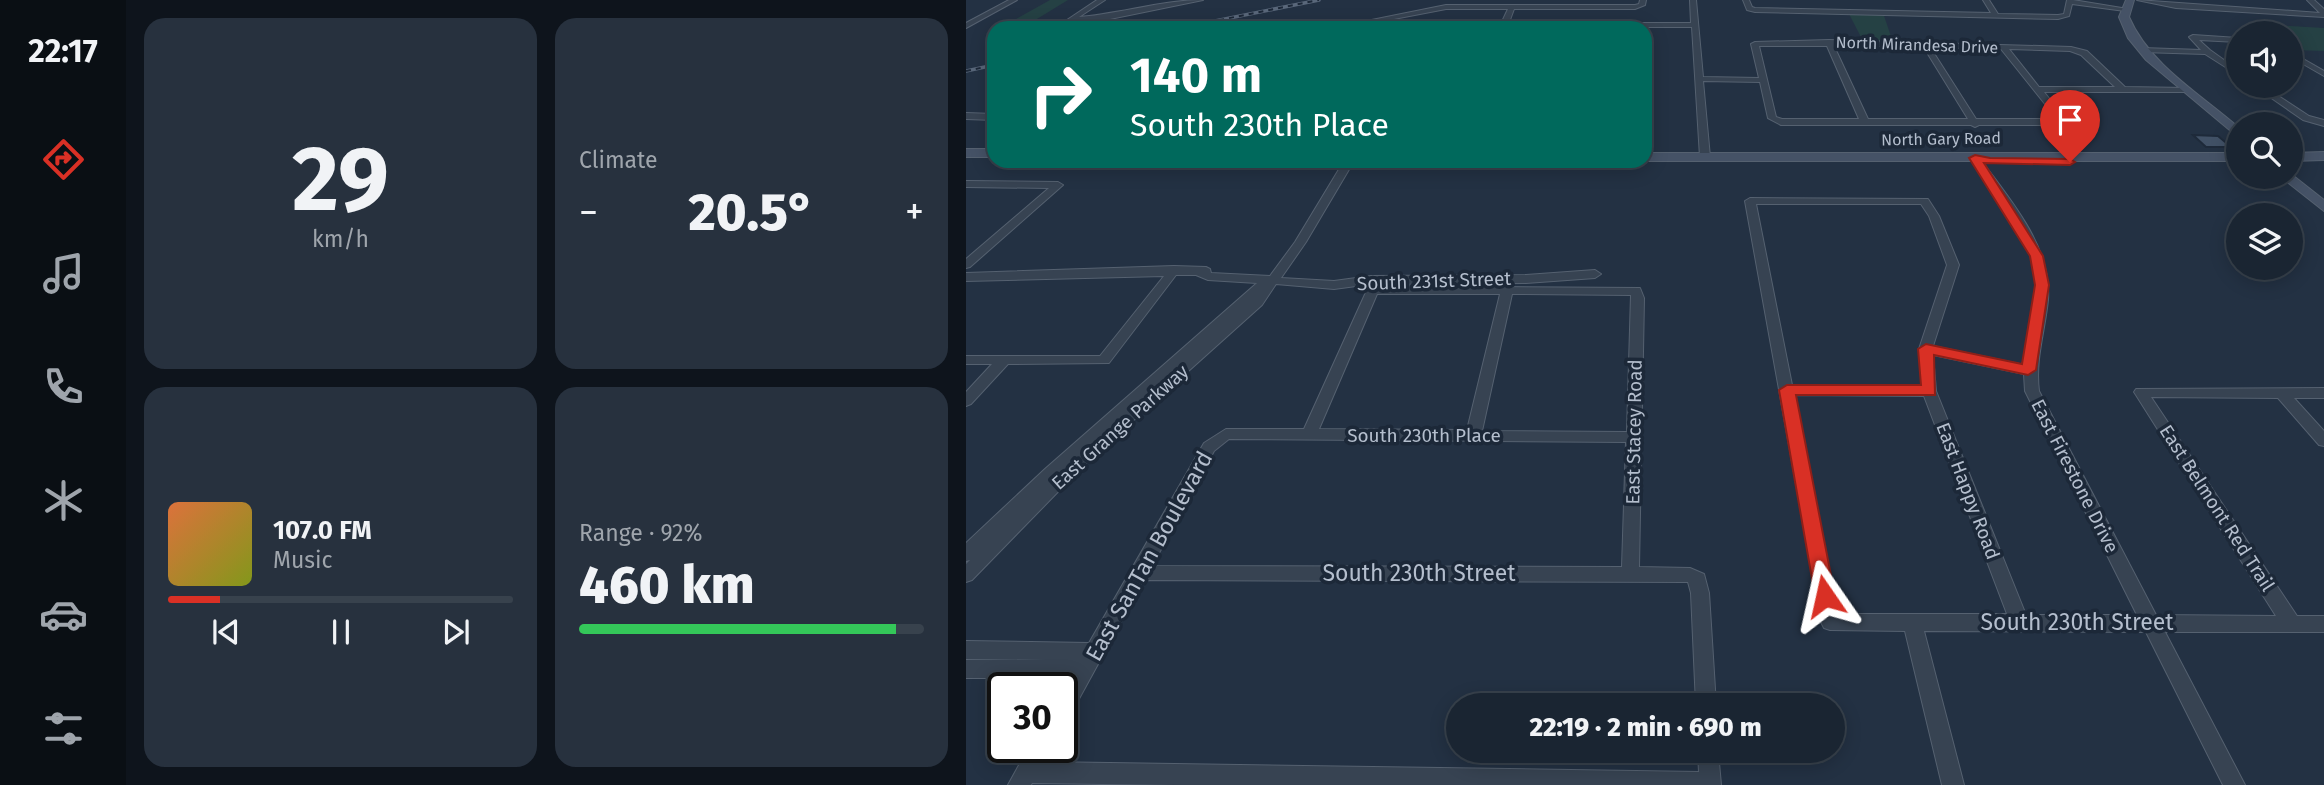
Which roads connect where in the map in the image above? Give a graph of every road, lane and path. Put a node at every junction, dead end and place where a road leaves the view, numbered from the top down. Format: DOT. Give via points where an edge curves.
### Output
graph roads {
  1 [pos="1014,0"];
  2 [pos="1102,0"];
  3 [pos="1200,0"];
  4 [pos="1693,0"];
  5 [pos="1746,0"];
  6 [pos="1812,0"];
  7 [pos="1986,0"];
  8 [pos="2140,0"];
  9 [pos="2310,0"];
  10 [pos="2070,1"];
  11 [pos="1479,3"];
  12 [pos="1579,3"];
  13 [pos="1643,3"];
  14 [pos="2128,5"];
  15 [pos="1512,6"];
  16 [pos="1816,10"];
  17 [pos="2324,14"];
  18 [pos="1995,15"];
  19 [pos="1369,21"];
  20 [pos="1506,21"];
  21 [pos="1574,21"];
  22 [pos="1695,23"];
  23 [pos="1652,24"];
  24 [pos="966,26"];
  25 [pos="2226,39"];
  26 [pos="1829,42"];
  27 [pos="1924,44"];
  28 [pos="2003,47"];
  29 [pos="2142,50"];
  30 [pos="2207,52"];
  31 [pos="2303,61"];
  32 [pos="2226,65"];
  33 [pos="2324,74"];
  34 [pos="1700,79"];
  35 [pos="1763,80"];
  36 [pos="2037,89"];
  37 [pos="2122,89"];
  38 [pos="2187,90"];
  39 [pos="2277,98"];
  40 [pos="987,112"];
  41 [pos="966,117"];
  42 [pos="980,117"];
  43 [pos="987,117"];
  44 [pos="1865,123"];
  45 [pos="2226,123"];
  46 [pos="1975,124"];
  47 [pos="2324,124"];
  48 [pos="966,153"];
  49 [pos="987,153"];
  50 [pos="2324,156"];
  51 [pos="1652,157"];
  52 [pos="1705,157"];
  53 [pos="2226,157"];
  54 [pos="2303,157"];
  55 [pos="1975,158"];
  56 [pos="2324,162"];
  57 [pos="2226,163"];
  58 [pos="2303,163"];
  59 [pos="1345,168"];
  60 [pos="2303,182"];
  61 [pos="966,184"];
  62 [pos="2303,189"];
  63 [pos="2324,199"];
  64 [pos="2324,206"];
  65 [pos="966,265"];
  66 [pos="1174,270"];
  67 [pos="1595,274"];
  68 [pos="966,277"];
  69 [pos="1272,279"];
  70 [pos="1507,290"];
  71 [pos="1636,291"];
  72 [pos="1926,349"];
  73 [pos="966,360"];
  74 [pos="1004,360"];
  75 [pos="2028,370"];
  76 [pos="1787,390"];
  77 [pos="1929,391"];
  78 [pos="2282,393"];
  79 [pos="2324,393"];
  80 [pos="966,401"];
  81 [pos="1309,435"];
  82 [pos="1473,436"];
  83 [pos="1633,437"];
  84 [pos="1216,439"];
  85 [pos="2324,441"];
  86 [pos="966,554"];
  87 [pos="1139,573"];
  88 [pos="1630,574"];
  89 [pos="966,575"];
  90 [pos="1912,621"];
  91 [pos="2019,621"];
  92 [pos="2151,622"];
  93 [pos="2292,624"];
  94 [pos="2324,624"];
  95 [pos="966,650"];
  96 [pos="1091,661"];
  97 [pos="966,669"];
  98 [pos="1078,683"];
  99 [pos="1705,693"];
  100 [pos="1709,763"];
  101 [pos="1023,778"];
  102 [pos="1393,781"];
  103 [pos="1710,784"];
  104 [pos="1953,785"];
  105 [pos="2234,785"];
  1 -- 24 [label="street"];
  2 -- 3 [label="street" via="1070,20"];
  4 -- 22 [label="street"];
  5 -- 16 [label="street" via="1749,9"];
  6 -- 16 [label="street"];
  7 -- 18 [label="street"];
  8 -- 17 [label="street"];
  9 -- 17 [label="street"];
  10 -- 14 [label="street"];
  10 -- 18 [label="street" via="2065,16"];
  11 -- 15 [label="street"];
  11 -- 19 [label="street"];
  12 -- 13 [label="street"];
  12 -- 15 [label="street"];
  12 -- 21 [label="street"];
  14 -- 29 [label="main road" via="2127,27"];
  15 -- 20 [label="street"];
  16 -- 18 [label="street" via="1922,9"];
  22 -- 23 [label="street"];
  22 -- 34 [label="street"];
  25 -- 30 [label="street" via="2193,37"];
  26 -- 27 [label="street, North Mirandesa Drive"];
  26 -- 35 [label="street, North Mirandesa Drive" via="1757,43"];
  26 -- 44 [label="street"];
  27 -- 28 [label="street, North Mirandesa Drive"];
  27 -- 46 [label="street"];
  28 -- 36 [label="street"];
  28 -- 37 [label="street, North Mirandesa Drive" via="2078,50"];
  29 -- 30 [label="street"];
  29 -- 38 [label="main road"];
  30 -- 32 [label="street"];
  31 -- 33 [label="street"];
  34 -- 35 [label="street"];
  34 -- 52 [label="street"];
  35 -- 44 [label="street" via="1774,121"];
  36 -- 37 [label="street"];
  36 -- 46 [label="street" via="2064,122"];
  37 -- 38 [label="street"];
  38 -- 45 [label="main road"];
  39 -- 47 [label="street"];
  40 -- 42 [label="street"];
  41 -- 42 [label="street"];
  42 -- 43 [label="street"];
  44 -- 46 [label="street"];
  48 -- 49 [label="main road"];
  50 -- 54 [label="main road"];
  51 -- 52 [label="main road, North Gary Road"];
  52 -- 55 [label="main road, North Gary Road"];
  53 -- 55 [label="main road, North Gary Road"];
  55 -- 57 [label="main road"];
  55 -- 75 [label="street, East Firestone Drive" via="2036,256 2042,285"];
  56 -- 58 [label="main road"];
  59 -- 69 [label="street, East Grange Parkway"];
  60 -- 63 [label="main road"];
  61 -- 65 [label="street" via="1058,185"];
  62 -- 64 [label="main road"];
  66 -- 68 [label="street, South 231st Street"];
  66 -- 69 [label="street, South 231st Street"];
  66 -- 74 [label="street" via="1104,360"];
  67 -- 69 [label="street, South 231st Street" via="1392,279 1334,285"];
  69 -- 86 [label="street, East Grange Parkway" via="1257,287 1214,330 1055,466"];
  69 -- 89 [label="street, East Grange Parkway" via="1243,317 1082,458"];
  70 -- 71 [label="street, South 231st Street"];
  70 -- 81 [label="street, South 231st Street" via="1373,290"];
  70 -- 82 [label="street"];
  71 -- 83 [label="street, East Stacey Road"];
  72 -- 75 [label="street"];
  72 -- 76 [label="street, East Happy Road" via="1953,265 1924,201 1750,201"];
  72 -- 77 [label="street, East Happy Road"];
  73 -- 74 [label="street"];
  74 -- 80 [label="street"];
  75 -- 92 [label="street, East Firestone Drive" via="2032,391 2052,434"];
  76 -- 77 [label="street"];
  76 -- 90 [label="street, South 230th Street" via="1830,622"];
  77 -- 91 [label="street, East Happy Road"];
  78 -- 79 [label="street"];
  78 -- 85 [label="street"];
  78 -- 93 [label="street, East Belmont Red Trail" via="2141,392"];
  81 -- 82 [label="street, South 230th Place"];
  81 -- 84 [label="street, South 230th Place" via="1226,434"];
  82 -- 83 [label="street, South 230th Place"];
  83 -- 88 [label="street, East Stacey Road"];
  84 -- 87 [label="street, East SanTan Boulevard"];
  87 -- 88 [label="street, South 230th Street"];
  87 -- 96 [label="street, East SanTan Boulevard"];
  88 -- 99 [label="street, South 230th Street" via="1698,579"];
  90 -- 91 [label="street, South 230th Street"];
  90 -- 104 [label="street"];
  91 -- 92 [label="street, South 230th Street"];
  92 -- 93 [label="street, South 230th Street"];
  92 -- 105 [label="street, East Firestone Drive"];
  93 -- 94 [label="street, South 230th Street"];
  95 -- 96 [label="street"];
  96 -- 97 [label="street"];
  96 -- 98 [label="street, East SanTan Boulevard"];
  100 -- 103 [label="street"];
  101 -- 102 [label="street"];
  102 -- 103 [label="street"];
}
